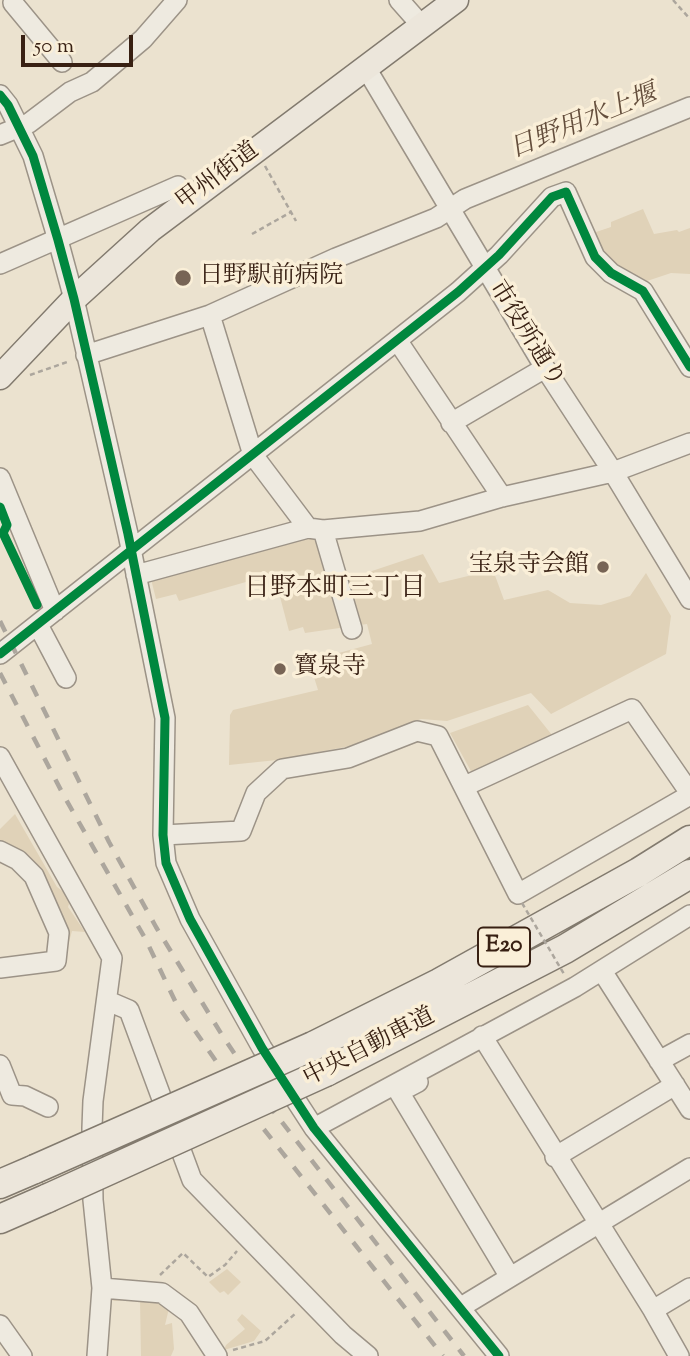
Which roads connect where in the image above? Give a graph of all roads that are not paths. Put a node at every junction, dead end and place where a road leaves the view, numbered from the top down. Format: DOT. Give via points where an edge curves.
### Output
graph roads {
  1 [pos="399,0"];
  2 [pos="456,0"];
  3 [pos="169,3"];
  4 [pos="10,6"];
  5 [pos="422,26"];
  6 [pos="62,62"];
  7 [pos="366,68"];
  8 [pos="0,95"];
  9 [pos="690,107"];
  10 [pos="18,126"];
  11 [pos="0,135"];
  12 [pos="188,200"];
  13 [pos="449,210"];
  14 [pos="58,240"];
  15 [pos="0,264"];
  16 [pos="485,269"];
  17 [pos="74,299"];
  18 [pos="210,315"];
  19 [pos="397,340"];
  20 [pos="86,355"];
  21 [pos="690,367"];
  22 [pos="545,368"];
  23 [pos="0,377"];
  24 [pos="451,423"];
  25 [pos="690,443"];
  26 [pos="253,455"];
  27 [pos="613,472"];
  28 [pos="0,478"];
  29 [pos="502,497"];
  30 [pos="316,529"];
  31 [pos="131,551"];
  32 [pos="136,575"];
  33 [pos="690,599"];
  34 [pos="52,603"];
  35 [pos="38,625"];
  36 [pos="352,629"];
  37 [pos="0,654"];
  38 [pos="66,678"];
  39 [pos="0,757"];
  40 [pos="465,786"];
  41 [pos="690,794"];
  42 [pos="163,835"];
  43 [pos="690,841"];
  44 [pos="0,851"];
  45 [pos="690,874"];
  46 [pos="690,915"];
  47 [pos="0,968"];
  48 [pos="602,971"];
  49 [pos="108,1001"];
  50 [pos="482,1036"];
  51 [pos="690,1044"];
  52 [pos="659,1061"];
  53 [pos="0,1065"];
  54 [pos="675,1085"];
  55 [pos="6,1097"];
  56 [pos="48,1107"];
  57 [pos="690,1109"];
  58 [pos="314,1128"];
  59 [pos="555,1157"];
  60 [pos="690,1168"];
  61 [pos="0,1184"];
  62 [pos="0,1219"];
  63 [pos="597,1223"];
  64 [pos="510,1277"];
  65 [pos="102,1288"];
  66 [pos="690,1289"];
  67 [pos="461,1307"];
  68 [pos="653,1310"];
  69 [pos="0,1325"];
  70 [pos="216,1355"];
  71 [pos="22,1356"];
  72 [pos="97,1356"];
  73 [pos="368,1356"];
  74 [pos="499,1356"];
  75 [pos="679,1356"];
  1 -- 5 [label="street"];
  2 -- 5 [label="main road, 甲州街道"];
  3 -- 10 [label="street" via="143,39 92,82"];
  4 -- 6 [label="street"];
  5 -- 7 [label="main road, 甲州街道"];
  7 -- 12 [label="main road, 甲州街道"];
  7 -- 13 [label="street, 市役所通り"];
  8 -- 10 [label="street"];
  9 -- 13 [label="street" via="465,199"];
  10 -- 11 [label="street"];
  10 -- 14 [label="street" via="33,156"];
  12 -- 14 [label="street" via="178,186"];
  12 -- 17 [label="main road, 甲州街道"];
  13 -- 16 [label="street, 市役所通り"];
  13 -- 18 [label="street"];
  14 -- 15 [label="street"];
  14 -- 17 [label="street"];
  16 -- 19 [label="street"];
  16 -- 21 [label="street" via="552,197 566,192 595,257 611,273 643,291"];
  16 -- 22 [label="street, 市役所通り"];
  17 -- 20 [label="street"];
  17 -- 23 [label="main road, 甲州街道"];
  18 -- 20 [label="street"];
  18 -- 26 [label="street"];
  19 -- 24 [label="street"];
  19 -- 26 [label="street"];
  20 -- 31 [label="street"];
  22 -- 24 [label="street"];
  22 -- 27 [label="street, 市役所通り"];
  24 -- 29 [label="street"];
  25 -- 27 [label="street"];
  26 -- 30 [label="street"];
  26 -- 31 [label="street"];
  27 -- 29 [label="street"];
  27 -- 33 [label="street, 市役所通り"];
  28 -- 34 [label="street"];
  29 -- 30 [label="street" via="420,521"];
  30 -- 32 [label="street"];
  30 -- 36 [label="street"];
  31 -- 32 [label="street"];
  31 -- 34 [label="street"];
  32 -- 42 [label="street" via="164,718"];
  34 -- 35 [label="street"];
  35 -- 37 [label="street"];
  35 -- 38 [label="street"];
  39 -- 49 [label="street" via="112,958"];
  40 -- 41 [label="street" via="632,709"];
  40 -- 41 [label="street" via="518,894"];
  40 -- 42 [label="street" via="438,736 416,731 348,758 282,769 256,793 241,831"];
  42 -- 58 [label="street" via="166,863 190,919 262,1048"];
  43 -- 61 [label="highway, 中央自動車道 / E20, bridge" via="439,983 313,1046"];
  44 -- 47 [label="street" via="34,876 59,933 56,961"];
  45 -- 62 [label="highway, 中央自動車道 / E20, bridge" via="565,949 327,1072"];
  46 -- 48 [label="street"];
  48 -- 50 [label="street"];
  48 -- 52 [label="street"];
  49 -- 65 [label="street" via="92,1128"];
  49 -- 73 [label="street" via="129,1010 192,1180"];
  50 -- 58 [label="street"];
  50 -- 59 [label="street"];
  50 -- 64 [label="street" via="472,1054 399,1092"];
  51 -- 52 [label="street"];
  52 -- 54 [label="street"];
  53 -- 55 [label="street"];
  54 -- 57 [label="street"];
  54 -- 59 [label="street"];
  55 -- 56 [label="street" via="25,1096"];
  58 -- 67 [label="street"];
  59 -- 63 [label="street"];
  60 -- 63 [label="street"];
  63 -- 64 [label="street"];
  63 -- 68 [label="street"];
  64 -- 67 [label="street"];
  65 -- 70 [label="street" via="162,1293 188,1313"];
  65 -- 72 [label="street"];
  66 -- 68 [label="street"];
  67 -- 74 [label="street"];
  68 -- 75 [label="street"];
  69 -- 71 [label="street"];
}
